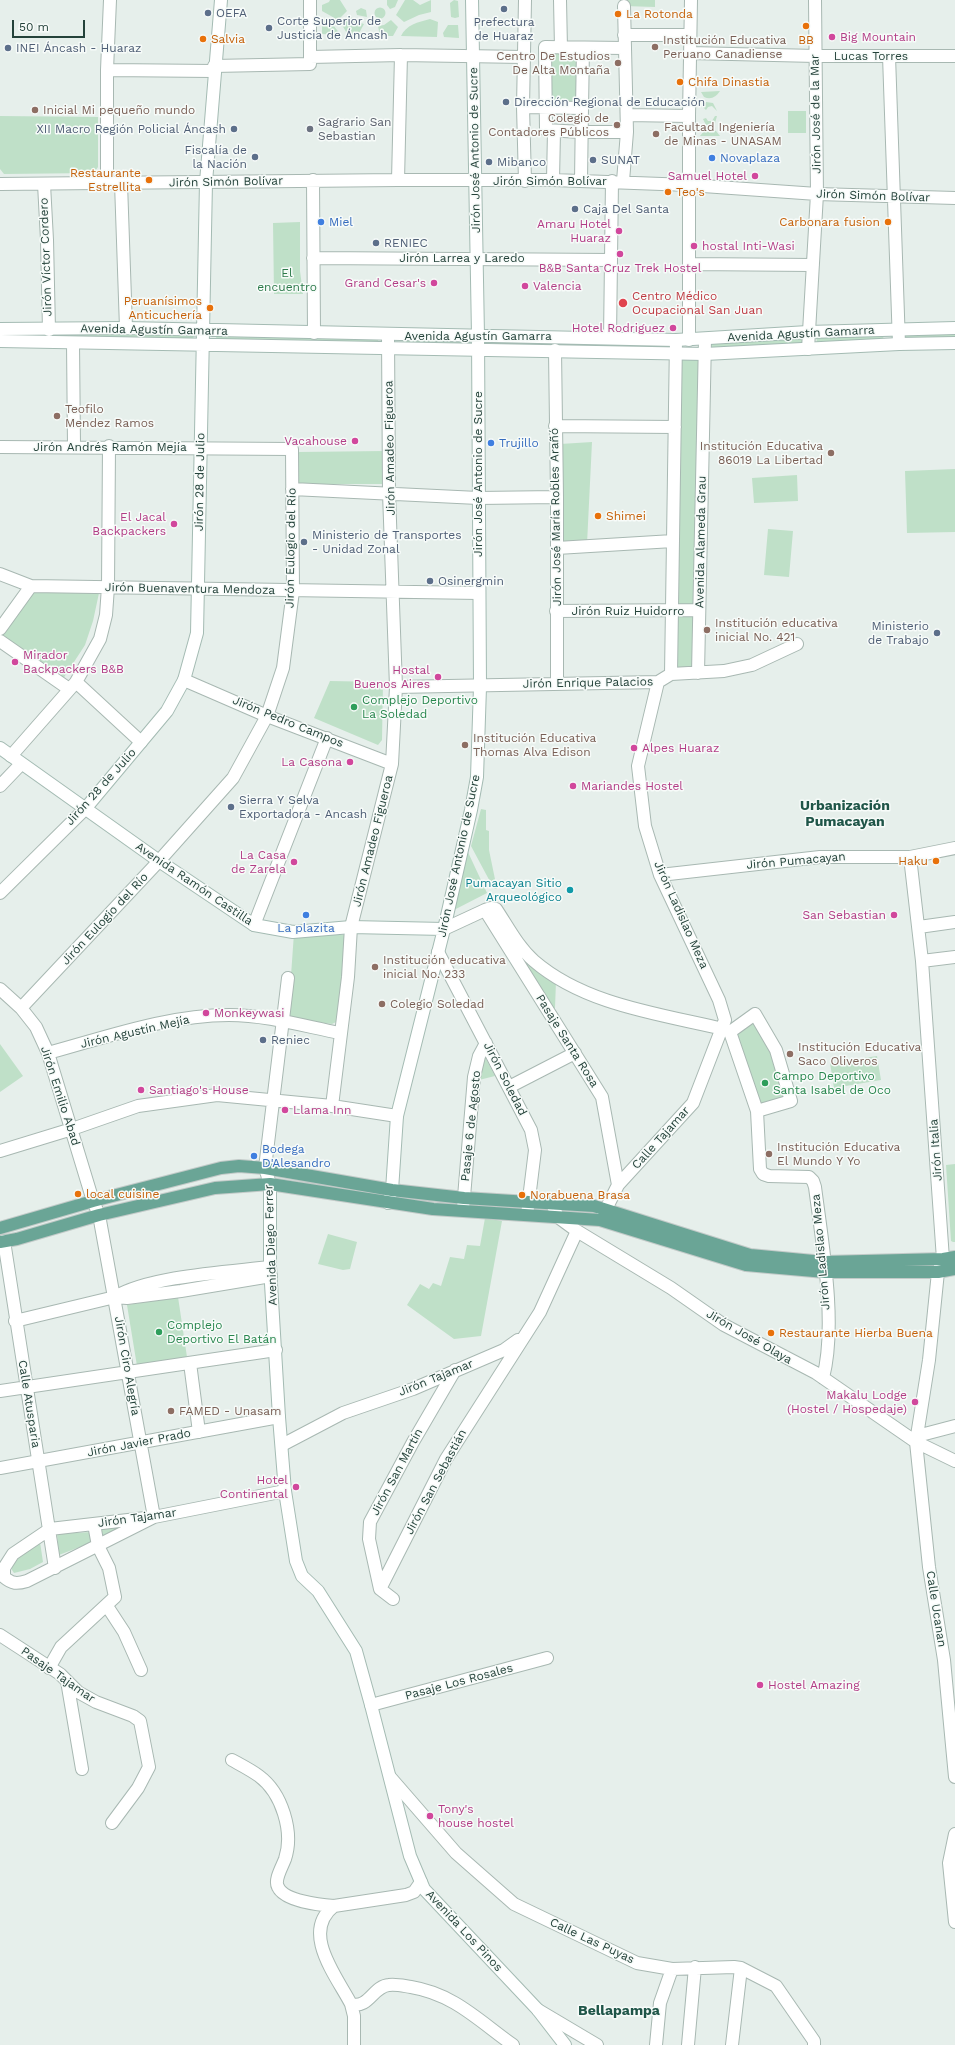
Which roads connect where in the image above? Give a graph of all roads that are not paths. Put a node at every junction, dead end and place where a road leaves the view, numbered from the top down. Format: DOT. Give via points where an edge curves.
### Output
graph roads {
  1 [pos="110,0"];
  2 [pos="221,0"];
  3 [pos="310,0"];
  4 [pos="472,0"];
  5 [pos="526,0"];
  6 [pos="560,0"];
  7 [pos="691,0"];
  8 [pos="815,0"];
  9 [pos="624,6"];
  10 [pos="624,35"];
  11 [pos="690,35"];
  12 [pos="561,48"];
  13 [pos="583,48"];
  14 [pos="624,48"];
  15 [pos="690,54"];
  16 [pos="401,55"];
  17 [pos="473,56"];
  18 [pos="816,56"];
  19 [pos="888,56"];
  20 [pos="955,56"];
  21 [pos="310,57"];
  22 [pos="524,57"];
  23 [pos="214,69"];
  24 [pos="107,70"];
  25 [pos="524,80"];
  26 [pos="544,80"];
  27 [pos="523,107"];
  28 [pos="544,107"];
  29 [pos="582,108"];
  30 [pos="627,112"];
  31 [pos="689,116"];
  32 [pos="554,131"];
  33 [pos="581,132"];
  34 [pos="627,132"];
  35 [pos="313,180"];
  36 [pos="398,180"];
  37 [pos="475,180"];
  38 [pos="554,180"];
  39 [pos="525,181"];
  40 [pos="581,181"];
  41 [pos="618,181"];
  42 [pos="206,182"];
  43 [pos="107,183"];
  44 [pos="121,183"];
  45 [pos="0,184"];
  46 [pos="44,184"];
  47 [pos="689,185"];
  48 [pos="817,194"];
  49 [pos="894,196"];
  50 [pos="955,198"];
  51 [pos="313,258"];
  52 [pos="476,258"];
  53 [pos="611,260"];
  54 [pos="689,264"];
  55 [pos="813,265"];
  56 [pos="126,328"];
  57 [pos="955,328"];
  58 [pos="0,329"];
  59 [pos="898,329"];
  60 [pos="49,330"];
  61 [pos="202,331"];
  62 [pos="808,332"];
  63 [pos="314,333"];
  64 [pos="388,335"];
  65 [pos="478,335"];
  66 [pos="610,338"];
  67 [pos="705,339"];
  68 [pos="676,340"];
  69 [pos="689,340"];
  70 [pos="0,341"];
  71 [pos="73,343"];
  72 [pos="955,343"];
  73 [pos="899,344"];
  74 [pos="202,345"];
  75 [pos="388,348"];
  76 [pos="478,349"];
  77 [pos="808,349"];
  78 [pos="554,350"];
  79 [pos="676,353"];
  80 [pos="706,354"];
  81 [pos="555,426"];
  82 [pos="674,427"];
  83 [pos="74,446"];
  84 [pos="109,446"];
  85 [pos="0,447"];
  86 [pos="201,447"];
  87 [pos="292,449"];
  88 [pos="292,489"];
  89 [pos="389,493"];
  90 [pos="478,498"];
  91 [pos="557,498"];
  92 [pos="673,541"];
  93 [pos="557,548"];
  94 [pos="0,574"];
  95 [pos="31,586"];
  96 [pos="108,587"];
  97 [pos="199,589"];
  98 [pos="293,591"];
  99 [pos="393,593"];
  100 [pos="479,594"];
  101 [pos="700,610"];
  102 [pos="556,611"];
  103 [pos="673,611"];
  104 [pos="0,629"];
  105 [pos="0,641"];
  106 [pos="797,644"];
  107 [pos="698,673"];
  108 [pos="671,674"];
  109 [pos="184,680"];
  110 [pos="658,682"];
  111 [pos="557,684"];
  112 [pos="72,686"];
  113 [pos="480,686"];
  114 [pos="396,687"];
  115 [pos="267,716"];
  116 [pos="327,738"];
  117 [pos="141,742"];
  118 [pos="0,748"];
  119 [pos="11,756"];
  120 [pos="21,764"];
  121 [pos="392,764"];
  122 [pos="0,786"];
  123 [pos="85,809"];
  124 [pos="955,848"];
  125 [pos="910,856"];
  126 [pos="159,861"];
  127 [pos="660,875"];
  128 [pos="1,889"];
  129 [pos="485,910"];
  130 [pos="955,922"];
  131 [pos="254,925"];
  132 [pos="351,927"];
  133 [pos="919,927"];
  134 [pos="444,929"];
  135 [pos="438,952"];
  136 [pos="955,957"];
  137 [pos="922,961"];
  138 [pos="288,978"];
  139 [pos="0,989"];
  140 [pos="21,1008"];
  141 [pos="283,1022"];
  142 [pos="726,1030"];
  143 [pos="340,1033"];
  144 [pos="486,1043"];
  145 [pos="48,1052"];
  146 [pos="575,1053"];
  147 [pos="509,1087"];
  148 [pos="272,1099"];
  149 [pos="332,1106"];
  150 [pos="756,1111"];
  151 [pos="397,1116"];
  152 [pos="72,1130"];
  153 [pos="0,1150"];
  154 [pos="265,1168"];
  155 [pos="270,1184"];
  156 [pos="618,1185"];
  157 [pos="392,1190"];
  158 [pos="464,1198"];
  159 [pos="93,1201"];
  160 [pos="529,1202"];
  161 [pos="388,1203"];
  162 [pos="552,1204"];
  163 [pos="606,1209"];
  164 [pos="462,1212"];
  165 [pos="99,1215"];
  166 [pos="527,1215"];
  167 [pos="558,1218"];
  168 [pos="600,1220"];
  169 [pos="0,1226"];
  170 [pos="577,1231"];
  171 [pos="2,1241"];
  172 [pos="720,1251"];
  173 [pos="949,1258"];
  174 [pos="824,1267"];
  175 [pos="955,1269"];
  176 [pos="270,1272"];
  177 [pos="938,1272"];
  178 [pos="5,1293"];
  179 [pos="116,1297"];
  180 [pos="15,1321"];
  181 [pos="523,1337"];
  182 [pos="276,1350"];
  183 [pos="190,1363"];
  184 [pos="455,1370"];
  185 [pos="129,1371"];
  186 [pos="823,1378"];
  187 [pos="27,1387"];
  188 [pos="0,1391"];
  189 [pos="279,1417"];
  190 [pos="955,1426"];
  191 [pos="199,1432"];
  192 [pos="916,1439"];
  193 [pos="140,1444"];
  194 [pos="282,1444"];
  195 [pos="955,1461"];
  196 [pos="39,1462"];
  197 [pos="0,1468"];
  198 [pos="285,1491"];
  199 [pos="154,1517"];
  200 [pos="94,1524"];
  201 [pos="50,1529"];
  202 [pos="98,1546"];
  203 [pos="55,1568"];
  204 [pos="2,1575"];
  205 [pos="380,1589"];
  206 [pos="393,1599"];
  207 [pos="111,1601"];
  208 [pos="0,1635"];
  209 [pos="547,1658"];
  210 [pos="49,1668"];
  211 [pos="141,1670"];
  212 [pos="67,1681"];
  213 [pos="371,1705"];
  214 [pos="232,1760"];
  215 [pos="82,1770"];
  216 [pos="955,1776"];
  217 [pos="390,1777"];
  218 [pos="112,1822"];
  219 [pos="955,1834"];
  220 [pos="421,1882"];
  221 [pos="334,1906"];
  222 [pos="955,1922"];
  223 [pos="695,1967"];
  224 [pos="741,1968"];
  225 [pos="672,1969"];
  226 [pos="351,2004"];
  227 [pos="538,2010"];
  228 [pos="354,2045"];
  229 [pos="513,2045"];
  230 [pos="565,2045"];
  231 [pos="597,2045"];
  232 [pos="656,2045"];
  233 [pos="688,2045"];
  234 [pos="732,2045"];
  235 [pos="814,2045"];
  1 -- 24 [label="street"];
  2 -- 23 [label="street, Jirón 28 de Julio"];
  3 -- 21 [label="street"];
  4 -- 17 [label="street, Jirón José Antonio de Sucre"];
  5 -- 22 [label="street"];
  6 -- 12 [label="street"];
  7 -- 11 [label="street"];
  8 -- 18 [label="street, Jirón José de la Mar"];
  9 -- 10 [label="street"];
  10 -- 11 [label="street"];
  10 -- 14 [label="street"];
  11 -- 15 [label="street"];
  12 -- 13 [label="street"];
  12 -- 26 [label="street" via="545,47"];
  13 -- 14 [label="street"];
  13 -- 29 [label="street"];
  14 -- 30 [label="street"];
  15 -- 18 [label="street, Lucas Torres"];
  15 -- 31 [label="street"];
  16 -- 17 [label="street"];
  16 -- 21 [label="street"];
  16 -- 36 [label="street"];
  17 -- 22 [label="street"];
  17 -- 37 [label="street, Jirón José Antonio de Sucre"];
  18 -- 19 [label="street, Lucas Torres"];
  18 -- 48 [label="street, Jirón José de la Mar"];
  19 -- 20 [label="street, Lucas Torres"];
  19 -- 49 [label="street"];
  21 -- 23 [label="street" via="310,64"];
  22 -- 25 [label="street"];
  23 -- 24 [label="street"];
  23 -- 42 [label="street, Jirón 28 de Julio"];
  24 -- 43 [label="street"];
  25 -- 26 [label="street"];
  25 -- 27 [label="street"];
  26 -- 28 [label="street"];
  27 -- 28 [label="street"];
  27 -- 39 [label="street"];
  28 -- 29 [label="street"];
  28 -- 32 [label="street" via="546,130"];
  29 -- 33 [label="street"];
  30 -- 31 [label="street"];
  30 -- 34 [label="street"];
  31 -- 47 [label="street"];
  32 -- 33 [label="street"];
  32 -- 38 [label="street"];
  33 -- 34 [label="street"];
  33 -- 40 [label="street"];
  34 -- 41 [label="street"];
  35 -- 36 [label="street, Jirón Simón Bolívar"];
  35 -- 42 [label="street, Jirón Simón Bolívar"];
  35 -- 51 [label="street"];
  36 -- 37 [label="street, Jirón Simón Bolívar"];
  37 -- 39 [label="street, Jirón Simón Bolívar"];
  37 -- 52 [label="street, Jirón José Antonio de Sucre"];
  38 -- 39 [label="street, Jirón Simón Bolívar"];
  38 -- 40 [label="street, Jirón Simón Bolívar"];
  40 -- 41 [label="street, Jirón Simón Bolívar"];
  41 -- 47 [label="street, Jirón Simón Bolívar"];
  41 -- 53 [label="street"];
  42 -- 44 [label="street, Jirón Simón Bolívar"];
  42 -- 61 [label="street, Jirón 28 de Julio"];
  43 -- 44 [label="street, Jirón Simón Bolívar"];
  43 -- 46 [label="street, Jirón Simón Bolívar"];
  44 -- 56 [label="street"];
  45 -- 46 [label="street, Jirón Simón Bolívar"];
  46 -- 60 [label="street, Jirón Víctor Cordero"];
  47 -- 48 [label="street, Jirón Simón Bolívar"];
  47 -- 54 [label="street"];
  48 -- 49 [label="street, Jirón Simón Bolívar"];
  48 -- 55 [label="street, Jirón José de la Mar"];
  49 -- 50 [label="street, Jirón Simón Bolívar"];
  49 -- 59 [label="street"];
  51 -- 52 [label="street, Jirón Larrea y Laredo"];
  51 -- 63 [label="street"];
  52 -- 53 [label="street, Jirón Larrea y Laredo"];
  52 -- 65 [label="street, Jirón José Antonio de Sucre"];
  53 -- 66 [label="street"];
  54 -- 55 [label="street"];
  54 -- 69 [label="street"];
  55 -- 62 [label="street, Jirón José de la Mar"];
  56 -- 60 [label="street, Avenida Agustín Gamarra"];
  56 -- 61 [label="street, Avenida Agustín Gamarra"];
  57 -- 59 [label="street, Avenida Agustín Gamarra"];
  58 -- 60 [label="street, Avenida Agustín Gamarra"];
  59 -- 62 [label="street, Avenida Agustín Gamarra"];
  59 -- 73 [label="street"];
  61 -- 63 [label="street, Avenida Agustín Gamarra"];
  61 -- 74 [label="street, Jirón 28 de Julio"];
  62 -- 67 [label="street, Avenida Agustín Gamarra"];
  62 -- 77 [label="street, Jirón José de la Mar"];
  63 -- 64 [label="street, Avenida Agustín Gamarra"];
  64 -- 65 [label="street, Avenida Agustín Gamarra"];
  64 -- 75 [label="street, Jirón Amadeo Figueroa"];
  65 -- 66 [label="street, Avenida Agustín Gamarra"];
  65 -- 76 [label="street, Jirón José Antonio de Sucre"];
  66 -- 68 [label="street, Avenida Agustín Gamarra"];
  67 -- 69 [label="street, Avenida Agustín Gamarra"];
  67 -- 80 [label="street, Avenida Alameda Grau"];
  68 -- 69 [label="street, Avenida Agustín Gamarra"];
  68 -- 79 [label="street"];
  70 -- 71 [label="street, Avenida Agustín Gamarra"];
  71 -- 74 [label="street, Avenida Agustín Gamarra"];
  71 -- 83 [label="street"];
  72 -- 73 [label="street, Avenida Agustín Gamarra"];
  73 -- 77 [label="street, Avenida Agustín Gamarra"];
  74 -- 75 [label="street, Avenida Agustín Gamarra"];
  74 -- 86 [label="street, Jirón 28 de Julio"];
  75 -- 76 [label="street, Avenida Agustín Gamarra"];
  75 -- 89 [label="street, Jirón Amadeo Figueroa"];
  76 -- 78 [label="street, Avenida Agustín Gamarra"];
  76 -- 90 [label="street, Jirón José Antonio de Sucre"];
  77 -- 80 [label="street, Avenida Agustín Gamarra"];
  78 -- 79 [label="street, Avenida Agustín Gamarra"];
  78 -- 81 [label="street, Jirón José María Robles Arañó"];
  79 -- 80 [label="street, Avenida Agustín Gamarra"];
  79 -- 82 [label="street"];
  80 -- 101 [label="street, Avenida Alameda Grau"];
  81 -- 82 [label="street"];
  81 -- 91 [label="street, Jirón José María Robles Arañó"];
  82 -- 92 [label="street"];
  83 -- 84 [label="street, Jirón Andrés Ramón Mejía"];
  83 -- 85 [label="street, Jirón Andrés Ramón Mejía"];
  84 -- 86 [label="street, Jirón Andrés Ramón Mejía"];
  84 -- 96 [label="street"];
  86 -- 87 [label="street, Jirón Andrés Ramón Mejía"];
  86 -- 97 [label="street, Jirón 28 de Julio"];
  87 -- 88 [label="street, Jirón Eulogio del Río"];
  88 -- 89 [label="street"];
  88 -- 98 [label="street, Jirón Eulogio del Río"];
  89 -- 90 [label="street"];
  89 -- 99 [label="street, Jirón Amadeo Figueroa"];
  90 -- 91 [label="street"];
  90 -- 100 [label="street, Jirón José Antonio de Sucre"];
  91 -- 93 [label="street, Jirón José María Robles Arañó"];
  92 -- 93 [label="street"];
  92 -- 103 [label="street"];
  93 -- 102 [label="street, Jirón José María Robles Arañó"];
  94 -- 95 [label="street, Jirón Buenaventura Mendoza"];
  95 -- 96 [label="street, Jirón Buenaventura Mendoza"];
  95 -- 104 [label="street"];
  96 -- 97 [label="street, Jirón Buenaventura Mendoza"];
  96 -- 112 [label="street" via="106,615 100,639"];
  97 -- 98 [label="street, Jirón Buenaventura Mendoza"];
  97 -- 109 [label="street, Jirón 28 de Julio" via="197,633"];
  98 -- 99 [label="street, Jirón Buenaventura Mendoza"];
  98 -- 115 [label="street, Jirón Eulogio del Río" via="283,668"];
  99 -- 100 [label="street, Jirón Buenaventura Mendoza"];
  99 -- 114 [label="street, Jirón Amadeo Figueroa"];
  100 -- 113 [label="street, Jirón José Antonio de Sucre"];
  101 -- 103 [label="street, Jirón Ruiz Huidorro"];
  101 -- 107 [label="street, Avenida Alameda Grau"];
  102 -- 103 [label="street, Jirón Ruiz Huidorro"];
  102 -- 111 [label="street, Jirón José María Robles Arañó"];
  103 -- 108 [label="street"];
  105 -- 112 [label="street"];
  106 -- 107 [label="street, Jirón Enrique Palacios" via="752,665"];
  107 -- 108 [label="street, Jirón Enrique Palacios"];
  108 -- 110 [label="street, Jirón Enrique Palacios"];
  109 -- 115 [label="street, Jirón Pedro Campos"];
  109 -- 117 [label="street, Jirón 28 de Julio" via="167,711"];
  110 -- 111 [label="street, Jirón Enrique Palacios"];
  110 -- 127 [label="street, Jirón Ladislao Meza" via="638,766 645,826"];
  111 -- 113 [label="street, Jirón Enrique Palacios"];
  112 -- 117 [label="street"];
  112 -- 119 [label="street"];
  113 -- 114 [label="street, Jirón Enrique Palacios"];
  113 -- 134 [label="street, Jirón José Antonio de Sucre" via="477,777"];
  114 -- 121 [label="street, Jirón Amadeo Figueroa"];
  115 -- 116 [label="street, Jirón Pedro Campos"];
  115 -- 126 [label="street, Jirón Eulogio del Río" via="233,778"];
  116 -- 121 [label="street, Jirón Pedro Campos"];
  116 -- 131 [label="street"];
  117 -- 123 [label="street, Jirón 28 de Julio"];
  118 -- 119 [label="street, Avenida Ramón Castilla"];
  119 -- 120 [label="street, Avenida Ramón Castilla"];
  120 -- 122 [label="street"];
  120 -- 123 [label="street, Avenida Ramón Castilla"];
  121 -- 132 [label="street, Jirón Amadeo Figueroa"];
  123 -- 126 [label="street, Avenida Ramón Castilla"];
  123 -- 128 [label="street, Jirón 28 de Julio"];
  124 -- 125 [label="street, Jirón Pumacayan"];
  125 -- 127 [label="street, Jirón Pumacayan" via="820,857"];
  125 -- 133 [label="street, Jirón Italia"];
  126 -- 131 [label="street, Avenida Ramón Castilla"];
  126 -- 140 [label="street, Jirón Eulogio del Río"];
  127 -- 142 [label="street, Jirón Ladislao Meza" via="719,1000"];
  129 -- 134 [label="street, Avenida Ramón Castilla"];
  129 -- 142 [label="street" via="496,909 522,949 534,961 568,983 620,1004"];
  129 -- 146 [label="street, Pasaje Santa Rosa"];
  130 -- 133 [label="street"];
  131 -- 132 [label="street, Avenida Ramón Castilla" via="293,932"];
  132 -- 134 [label="street, Avenida Ramón Castilla"];
  132 -- 143 [label="street, Jirón Amadeo Figueroa"];
  133 -- 137 [label="street, Jirón Italia"];
  134 -- 135 [label="street, Jirón José Antonio de Sucre"];
  135 -- 144 [label="street, Jirón Soledad"];
  135 -- 151 [label="street, Jirón José Antonio de Sucre"];
  136 -- 137 [label="street"];
  137 -- 173 [label="street, Jirón Italia"];
  138 -- 141 [label="street"];
  139 -- 140 [label="street, Jirón Emilio Abad"];
  140 -- 145 [label="street, Jirón Emilio Abad" via="36,1027"];
  141 -- 143 [label="street, Jirón Agustín Mejía"];
  141 -- 145 [label="street, Jirón Agustín Mejía" via="230,1015 182,1019"];
  141 -- 148 [label="street"];
  142 -- 150 [label="street, Jirón Ladislao Meza"];
  142 -- 150 [label="street" via="755,1014 776,1050 791,1101"];
  142 -- 156 [label="street, Calle Tajamar" via="693,1103"];
  143 -- 149 [label="street, Jirón Amadeo Figueroa"];
  144 -- 147 [label="street, Jirón Soledad"];
  144 -- 158 [label="street, Pasaje 6 de Agosto" via="479,1056 474,1077"];
  145 -- 152 [label="street, Jirón Emilio Abad"];
  146 -- 147 [label="street"];
  146 -- 156 [label="street, Pasaje Santa Rosa" via="602,1096"];
  147 -- 160 [label="street, Jirón Soledad" via="534,1140"];
  148 -- 149 [label="street"];
  148 -- 152 [label="street" via="217,1095 138,1106"];
  148 -- 154 [label="street"];
  149 -- 151 [label="street"];
  150 -- 174 [label="street, Jirón Ladislao Meza" via="759,1162 763,1174 809,1177 813,1181"];
  151 -- 157 [label="street, Jirón José Antonio de Sucre"];
  152 -- 153 [label="street"];
  152 -- 159 [label="street, Jirón Emilio Abad"];
  154 -- 155 [label="street, Avenida Diego Ferrer"];
  154 -- 157 [label="main road"];
  154 -- 159 [label="main road" via="221,1168"];
  155 -- 161 [label="main road"];
  155 -- 165 [label="main road" via="215,1188"];
  155 -- 176 [label="street, Avenida Diego Ferrer"];
  156 -- 163 [label="street, Calle Tajamar"];
  157 -- 158 [label="main road"];
  157 -- 161 [label="street, Jirón José Antonio de Sucre"];
  158 -- 160 [label="main road"];
  158 -- 164 [label="street, Pasaje 6 de Agosto"];
  159 -- 165 [label="street, Jirón Emilio Abad"];
  159 -- 169 [label="main road"];
  160 -- 162 [label="main road"];
  160 -- 166 [label="street, Jirón Soledad"];
  161 -- 164 [label="main road"];
  162 -- 163 [label="main road"];
  162 -- 167 [label="street"];
  163 -- 168 [label="street, Calle Tajamar"];
  163 -- 172 [label="main road"];
  164 -- 166 [label="main road"];
  165 -- 171 [label="main road"];
  165 -- 179 [label="street, Jirón Ciro Alegría"];
  166 -- 167 [label="main road"];
  167 -- 168 [label="main road"];
  167 -- 170 [label="street, Jirón José Olaya"];
  168 -- 172 [label="main road"];
  169 -- 171 [label="street, Calle Atusparia"];
  170 -- 181 [label="street" via="540,1312"];
  170 -- 186 [label="street, Jirón José Olaya" via="671,1288 724,1325"];
  171 -- 178 [label="street, Calle Atusparia"];
  172 -- 174 [label="main road" via="746,1265"];
  173 -- 174 [label="main road"];
  173 -- 177 [label="street, Jirón Italia"];
  174 -- 177 [label="main road"];
  174 -- 186 [label="street, Jirón Ladislao Meza" via="828,1323"];
  175 -- 177 [label="main road"];
  176 -- 179 [label="street" via="179,1278 127,1290"];
  176 -- 182 [label="street, Avenida Diego Ferrer"];
  177 -- 192 [label="street, Jirón Italia" via="929,1360"];
  178 -- 180 [label="street, Calle Atusparia"];
  179 -- 180 [label="street"];
  179 -- 185 [label="street, Jirón Ciro Alegría"];
  180 -- 187 [label="street, Calle Atusparia"];
  181 -- 184 [label="street, Jirón Tajamar" via="504,1350"];
  181 -- 205 [label="street, Jirón San Sebastián" via="446,1459"];
  182 -- 183 [label="street"];
  182 -- 189 [label="street, Avenida Diego Ferrer"];
  183 -- 185 [label="street"];
  183 -- 191 [label="street"];
  184 -- 194 [label="street, Jirón Tajamar" via="413,1389 343,1413"];
  184 -- 205 [label="street, Jirón San Martín" via="370,1522 369,1538"];
  185 -- 187 [label="street"];
  185 -- 193 [label="street, Jirón Ciro Alegría"];
  186 -- 192 [label="street, Jirón José Olaya"];
  187 -- 188 [label="street"];
  187 -- 196 [label="street, Calle Atusparia"];
  189 -- 191 [label="street, Jirón Javier Prado"];
  189 -- 194 [label="street, Avenida Diego Ferrer"];
  190 -- 192 [label="street"];
  191 -- 193 [label="street, Jirón Javier Prado"];
  192 -- 195 [label="street, Jirón José Olaya"];
  192 -- 216 [label="street, Calle Ucanan" via="929,1567 944,1660"];
  193 -- 196 [label="street, Jirón Javier Prado"];
  193 -- 199 [label="street, Jirón Ciro Alegría"];
  194 -- 198 [label="street, Avenida Diego Ferrer"];
  196 -- 197 [label="street, Jirón Javier Prado"];
  196 -- 201 [label="street, Calle Atusparia"];
  198 -- 199 [label="street, Jirón Tajamar"];
  198 -- 213 [label="street, Avenida Diego Ferrer" via="296,1561 302,1576 318,1591 356,1651"];
  199 -- 200 [label="street, Jirón Tajamar"];
  199 -- 202 [label="street"];
  200 -- 201 [label="street, Jirón Tajamar"];
  200 -- 202 [label="street"];
  201 -- 203 [label="street, Calle Atusparia"];
  201 -- 204 [label="street, Jirón Tajamar" via="13,1554"];
  202 -- 203 [label="street"];
  202 -- 207 [label="street" via="108,1568"];
  203 -- 204 [label="street" via="18,1584 10,1582"];
  205 -- 206 [label="street"];
  207 -- 210 [label="street" via="61,1647"];
  207 -- 211 [label="street"];
  208 -- 210 [label="street, Pasaje Tajamar"];
  209 -- 213 [label="street, Pasaje Los Rosales"];
  210 -- 212 [label="street, Pasaje Tajamar"];
  212 -- 215 [label="street"];
  212 -- 218 [label="street, Pasaje Tajamar" via="78,1692 96,1702 140,1721 149,1767 138,1788"];
  213 -- 217 [label="street, Avenida Diego Ferrer"];
  214 -- 221 [label="street" via="266,1783 283,1815 289,1840 276,1883 278,1889 290,1897 319,1905"];
  217 -- 220 [label="street, Avenida Los Pinos" via="410,1856"];
  217 -- 225 [label="street, Calle Las Puyas" via="456,1853 514,1904 637,1963"];
  219 -- 222 [label="street" via="949,1863"];
  220 -- 221 [label="street" via="414,1892 406,1895"];
  220 -- 227 [label="street, Avenida Los Pinos" via="424,1889"];
  221 -- 226 [label="street" via="324,1918 320,1929 320,1944 328,1965"];
  223 -- 224 [label="street, Calle Las Puyas"];
  223 -- 225 [label="street, Calle Las Puyas"];
  223 -- 233 [label="street"];
  224 -- 234 [label="street"];
  224 -- 235 [label="street, Calle Las Puyas" via="776,1986 814,2041"];
  225 -- 232 [label="street" via="660,2003"];
  226 -- 228 [label="street" via="354,2016"];
  226 -- 229 [label="street" via="365,2002 380,1987 389,1985 426,1990 457,2003"];
  227 -- 230 [label="street, Avenida Los Pinos"];
  227 -- 231 [label="street"];
}
